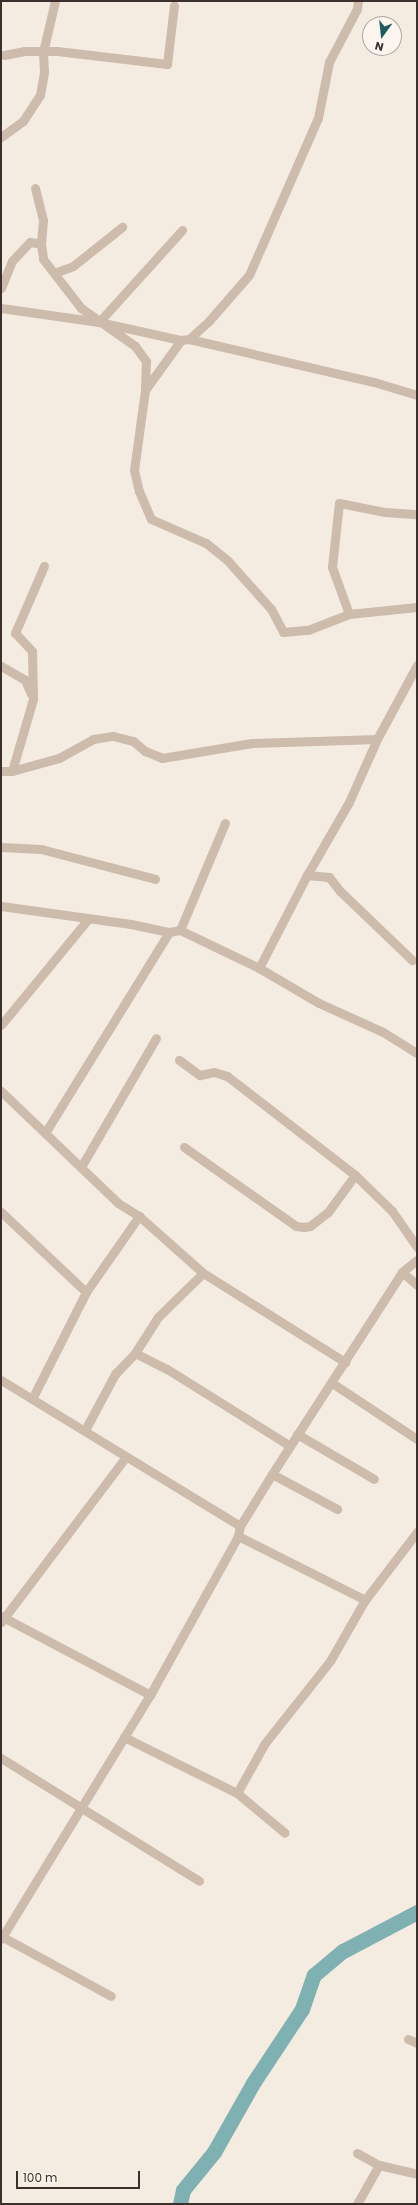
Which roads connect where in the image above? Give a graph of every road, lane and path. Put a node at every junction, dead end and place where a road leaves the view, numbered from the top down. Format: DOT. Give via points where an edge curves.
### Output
graph roads {
  1 [pos="55,1"];
  2 [pos="358,1"];
  3 [pos="174,4"];
  4 [pos="43,52"];
  5 [pos="4,56"];
  6 [pos="1,137"];
  7 [pos="35,188"];
  8 [pos="122,227"];
  9 [pos="182,230"];
  10 [pos="41,244"];
  11 [pos="54,273"];
  12 [pos="1,288"];
  13 [pos="1,308"];
  14 [pos="99,322"];
  15 [pos="185,339"];
  16 [pos="145,390"];
  17 [pos="417,395"];
  18 [pos="417,514"];
  19 [pos="44,566"];
  20 [pos="417,607"];
  21 [pos="349,614"];
  22 [pos="417,665"];
  23 [pos="1,666"];
  24 [pos="33,700"];
  25 [pos="377,740"];
  26 [pos="1,771"];
  27 [pos="12,771"];
  28 [pos="225,823"];
  29 [pos="1,847"];
  30 [pos="307,875"];
  31 [pos="156,879"];
  32 [pos="1,906"];
  33 [pos="88,919"];
  34 [pos="180,930"];
  35 [pos="169,932"];
  36 [pos="412,960"];
  37 [pos="259,968"];
  38 [pos="1,1025"];
  39 [pos="156,1038"];
  40 [pos="417,1053"];
  41 [pos="179,1060"];
  42 [pos="1,1091"];
  43 [pos="45,1133"];
  44 [pos="184,1147"];
  45 [pos="81,1167"];
  46 [pos="355,1175"];
  47 [pos="2,1215"];
  48 [pos="139,1216"];
  49 [pos="417,1246"];
  50 [pos="417,1260"];
  51 [pos="402,1272"];
  52 [pos="203,1273"];
  53 [pos="417,1285"];
  54 [pos="86,1292"];
  55 [pos="135,1353"];
  56 [pos="345,1362"];
  57 [pos="1,1380"];
  58 [pos="332,1383"];
  59 [pos="32,1400"];
  60 [pos="85,1430"];
  61 [pos="297,1434"];
  62 [pos="417,1439"];
  63 [pos="290,1446"];
  64 [pos="126,1457"];
  65 [pos="272,1474"];
  66 [pos="374,1479"];
  67 [pos="336,1509"];
  68 [pos="240,1526"];
  69 [pos="417,1532"];
  70 [pos="238,1536"];
  71 [pos="365,1600"];
  72 [pos="2,1618"];
  73 [pos="150,1695"];
  74 [pos="124,1737"];
  75 [pos="1,1758"];
  76 [pos="238,1793"];
  77 [pos="82,1809"];
  78 [pos="284,1833"];
  79 [pos="199,1881"];
  80 [pos="1,1937"];
  81 [pos="111,1996"];
  82 [pos="408,2038"];
  83 [pos="417,2043"];
  84 [pos="357,2153"];
  85 [pos="379,2165"];
  86 [pos="417,2174"];
  87 [pos="358,2204"];
  1 -- 4 [label="street"];
  2 -- 15 [label="street" via="357,9 329,62 318,118 249,275 208,322"];
  3 -- 4 [label="street" via="167,64 57,51"];
  4 -- 5 [label="street" via="25,51"];
  4 -- 6 [label="street" via="40,95 23,121"];
  7 -- 10 [label="street" via="43,220"];
  8 -- 11 [label="street" via="73,266"];
  9 -- 14 [label="street"];
  10 -- 11 [label="street" via="43,259"];
  10 -- 12 [label="street" via="30,242 12,261"];
  11 -- 14 [label="street" via="81,308"];
  13 -- 14 [label="street"];
  14 -- 15 [label="street"];
  14 -- 16 [label="street" via="135,346 146,361"];
  15 -- 16 [label="street"];
  15 -- 17 [label="street" via="374,382"];
  16 -- 21 [label="street" via="134,470 139,491 151,519 206,543 228,561 271,609 283,632 308,630"];
  18 -- 21 [label="street" via="385,512 338,503 332,567"];
  19 -- 24 [label="street" via="16,633 32,651"];
  20 -- 21 [label="street"];
  22 -- 25 [label="street"];
  23 -- 24 [label="street" via="25,680"];
  24 -- 27 [label="street"];
  25 -- 27 [label="street" via="252,743 162,758 133,741 113,736 93,739 59,758"];
  25 -- 30 [label="street" via="349,802"];
  26 -- 27 [label="street"];
  28 -- 34 [label="street"];
  29 -- 31 [label="street" via="41,849"];
  30 -- 36 [label="street" via="329,877 340,891"];
  30 -- 37 [label="street"];
  32 -- 33 [label="street"];
  33 -- 35 [label="street"];
  33 -- 38 [label="street"];
  34 -- 35 [label="street"];
  34 -- 37 [label="street"];
  35 -- 43 [label="street"];
  37 -- 40 [label="street" via="319,1003 383,1032"];
  39 -- 45 [label="street"];
  41 -- 46 [label="street" via="200,1075 214,1072 227,1076"];
  42 -- 43 [label="street"];
  43 -- 45 [label="street"];
  44 -- 46 [label="street" via="296,1226 313,1224 328,1212"];
  45 -- 48 [label="street" via="118,1203"];
  46 -- 49 [label="street" via="392,1212"];
  47 -- 54 [label="street"];
  48 -- 52 [label="street"];
  48 -- 54 [label="street"];
  50 -- 51 [label="street"];
  51 -- 53 [label="street"];
  51 -- 56 [label="street"];
  52 -- 55 [label="street" via="158,1317"];
  52 -- 56 [label="street"];
  54 -- 59 [label="street"];
  55 -- 60 [label="street" via="115,1374"];
  55 -- 63 [label="street" via="167,1369"];
  56 -- 58 [label="street"];
  57 -- 59 [label="street"];
  58 -- 61 [label="street"];
  58 -- 62 [label="street"];
  59 -- 60 [label="street"];
  60 -- 64 [label="street"];
  61 -- 63 [label="street"];
  61 -- 66 [label="street"];
  63 -- 65 [label="street"];
  64 -- 68 [label="street"];
  64 -- 72 [label="street"];
  65 -- 67 [label="street"];
  65 -- 68 [label="street"];
  68 -- 70 [label="street"];
  69 -- 71 [label="street"];
  70 -- 71 [label="street"];
  70 -- 73 [label="street"];
  71 -- 76 [label="street" via="330,1661 265,1743"];
  72 -- 73 [label="street"];
  73 -- 74 [label="street"];
  74 -- 76 [label="street"];
  74 -- 77 [label="street"];
  75 -- 77 [label="street"];
  76 -- 78 [label="street"];
  77 -- 79 [label="street"];
  77 -- 80 [label="street"];
  80 -- 81 [label="street"];
  82 -- 83 [label="street"];
  84 -- 85 [label="street"];
  85 -- 86 [label="street"];
  85 -- 87 [label="street"];
}
